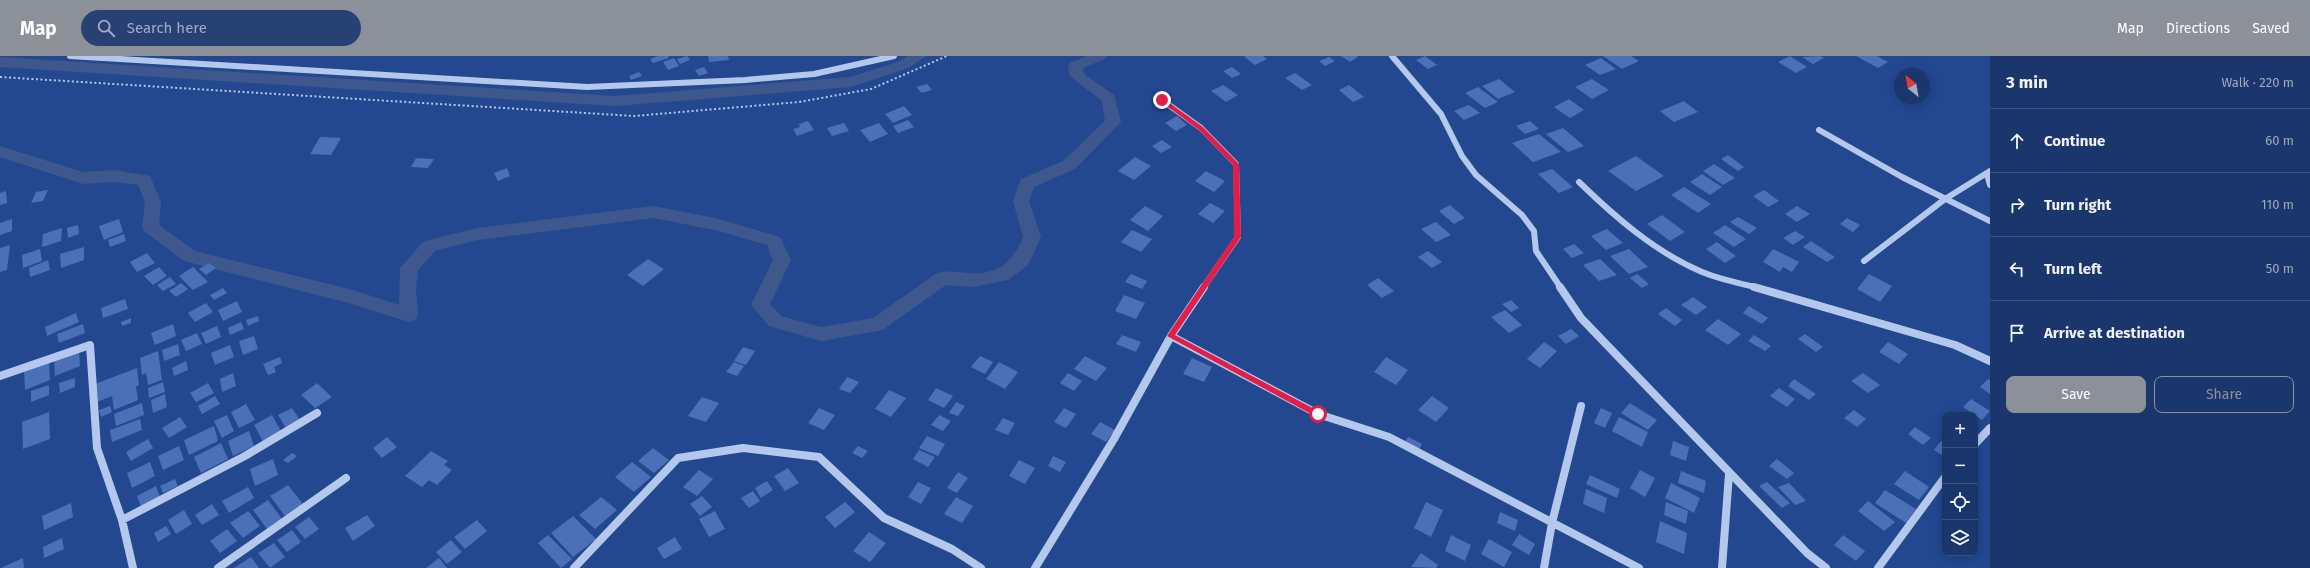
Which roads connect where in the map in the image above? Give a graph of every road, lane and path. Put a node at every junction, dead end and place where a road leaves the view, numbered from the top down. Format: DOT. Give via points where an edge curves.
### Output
graph roads {
  1 [pos="70,56"];
  2 [pos="894,56"];
  3 [pos="947,56"];
  4 [pos="1392,56"];
  5 [pos="0,77"];
  6 [pos="1162,100"];
  7 [pos="1819,130"];
  8 [pos="1989,173"];
  9 [pos="1579,182"];
  10 [pos="1990,185"];
  11 [pos="1945,199"];
  12 [pos="1990,221"];
  13 [pos="1864,262"];
  14 [pos="1171,336"];
  15 [pos="1990,361"];
  16 [pos="0,376"];
  17 [pos="1581,406"];
  18 [pos="317,413"];
  19 [pos="1990,428"];
  20 [pos="1978,441"];
  21 [pos="1729,474"];
  22 [pos="346,478"];
  23 [pos="1942,481"];
  24 [pos="122,520"];
  25 [pos="1552,523"];
  26 [pos="133,568"];
  27 [pos="218,568"];
  28 [pos="574,568"];
  29 [pos="981,568"];
  30 [pos="1035,568"];
  31 [pos="1544,568"];
  32 [pos="1640,568"];
  33 [pos="1722,568"];
  34 [pos="1826,568"];
  35 [pos="1878,568"];
  1 -- 2 [label="street" via="587,87 745,80 814,74"];
  3 -- 5 [label="path" via="871,89 799,102 634,116"];
  4 -- 21 [label="street" via="1440,114 1462,156 1476,175 1522,215 1534,231 1536,251 1581,318"];
  6 -- 14 [label="street" via="1201,128 1236,164 1238,202 1238,237"];
  7 -- 11 [label="street"];
  8 -- 10 [label="street"];
  8 -- 11 [label="street"];
  9 -- 15 [label="street" via="1608,210 1654,246 1702,272 1955,345"];
  11 -- 12 [label="street"];
  11 -- 13 [label="street"];
  14 -- 25 [label="street" via="1318,414 1389,437"];
  14 -- 30 [label="street" via="1114,438"];
  16 -- 24 [label="street" via="90,346 97,448"];
  17 -- 25 [label="street"];
  18 -- 24 [label="street" via="216,473"];
  19 -- 20 [label="street"];
  21 -- 33 [label="street"];
  21 -- 34 [label="street" via="1807,553"];
  22 -- 27 [label="street"];
  23 -- 35 [label="street"];
  24 -- 26 [label="street"];
  25 -- 31 [label="street"];
  25 -- 32 [label="street"];
  28 -- 29 [label="street" via="678,458 743,448 819,457 884,518 952,549"];
}
